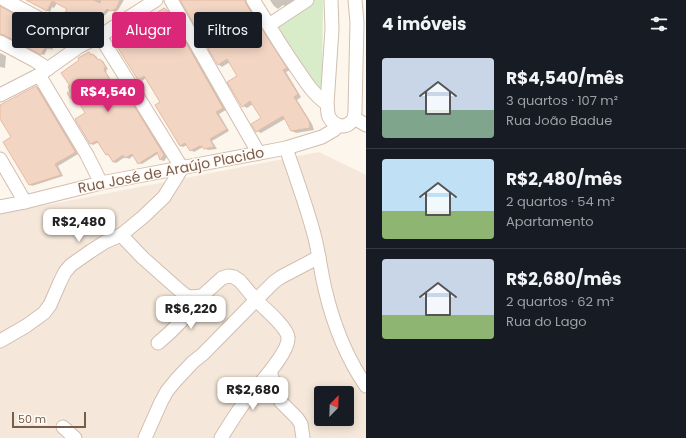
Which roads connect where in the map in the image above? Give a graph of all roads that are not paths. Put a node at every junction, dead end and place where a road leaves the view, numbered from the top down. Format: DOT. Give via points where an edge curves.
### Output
graph roads {
  1 [pos="5,0"];
  2 [pos="171,0"];
  3 [pos="253,0"];
  4 [pos="307,0"];
  5 [pos="331,0"];
  6 [pos="355,0"];
  7 [pos="153,1"];
  8 [pos="27,12"];
  9 [pos="269,26"];
  10 [pos="104,34"];
  11 [pos="0,42"];
  12 [pos="104,42"];
  13 [pos="77,48"];
  14 [pos="43,72"];
  15 [pos="0,95"];
  16 [pos="327,104"];
  17 [pos="354,118"];
  18 [pos="366,125"];
  19 [pos="338,126"];
  20 [pos="286,148"];
  21 [pos="258,152"];
  22 [pos="0,159"];
  23 [pos="182,168"];
  24 [pos="101,183"];
  25 [pos="25,202"];
  26 [pos="0,207"];
  27 [pos="121,235"];
  28 [pos="319,257"];
  29 [pos="202,296"];
  30 [pos="256,300"];
  31 [pos="0,341"];
  32 [pos="158,342"];
  33 [pos="270,372"];
  34 [pos="366,386"];
  35 [pos="63,427"];
  36 [pos="75,438"];
  37 [pos="145,438"];
  38 [pos="221,438"];
  39 [pos="304,438"];
  1 -- 8 [label="street"];
  2 -- 21 [label="street"];
  3 -- 9 [label="street"];
  4 -- 9 [label="street"];
  5 -- 16 [label="street" via="332,29"];
  6 -- 17 [label="street" via="357,22"];
  7 -- 10 [label="street"];
  9 -- 16 [label="street" via="309,86"];
  11 -- 14 [label="street" via="34,60"];
  12 -- 23 [label="street"];
  13 -- 14 [label="street"];
  14 -- 15 [label="street"];
  14 -- 24 [label="street"];
  16 -- 19 [label="street" via="328,116"];
  17 -- 18 [label="street"];
  17 -- 19 [label="street, Rua José de Araújo Placido" via="350,124"];
  19 -- 20 [label="street, Rua José de Araújo Placido" via="322,137"];
  20 -- 21 [label="street, Rua José de Araújo Placido"];
  20 -- 28 [label="street"];
  21 -- 23 [label="street, Rua José de Araújo Placido"];
  22 -- 25 [label="street"];
  23 -- 24 [label="street, Rua José de Araújo Placido"];
  23 -- 27 [label="street" via="164,197"];
  24 -- 25 [label="street, Rua José de Araújo Placido"];
  25 -- 26 [label="street, Rua José de Araújo Placido"];
  27 -- 29 [label="street" via="178,290 190,297"];
  27 -- 31 [label="street" via="105,242 71,265 44,313"];
  28 -- 30 [label="street" via="281,277"];
  28 -- 34 [label="street" via="334,323 350,360"];
  29 -- 30 [label="street" via="222,278 228,276 240,281"];
  29 -- 32 [label="street" via="172,332"];
  30 -- 33 [label="street" via="282,326 288,336 283,351"];
  30 -- 37 [label="street" via="167,391"];
  33 -- 38 [label="street" via="246,400"];
  33 -- 39 [label="street" via="279,397 301,424"];
  35 -- 36 [label="street"];
}
